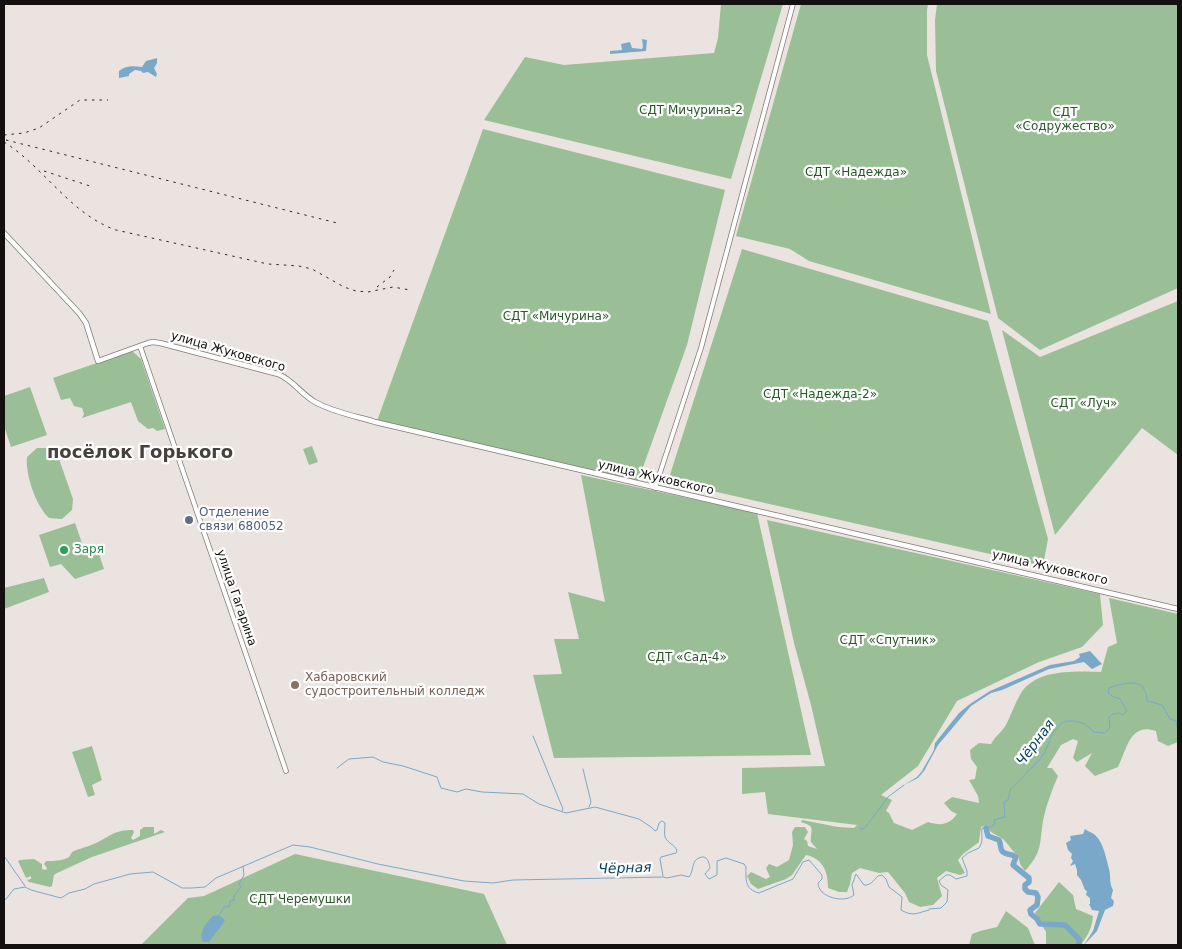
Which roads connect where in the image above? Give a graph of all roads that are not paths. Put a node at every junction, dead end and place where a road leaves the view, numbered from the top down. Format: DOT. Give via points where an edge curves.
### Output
graph roads {
  1 [pos="793,4"];
  2 [pos="4,233"];
  3 [pos="140,346"];
  4 [pos="655,488"];
  5 [pos="1178,609"];
  6 [pos="286,771"];
  1 -- 4 [label="street" via="701,348"];
  2 -- 3 [label="main road, улица Жуковского" via="79,313 86,323 98,361"];
  3 -- 4 [label="main road, улица Жуковского" via="160,343 278,374 316,402 352,416"];
  3 -- 6 [label="street, улица Гагарина"];
  4 -- 5 [label="main road, улица Жуковского"];
}
